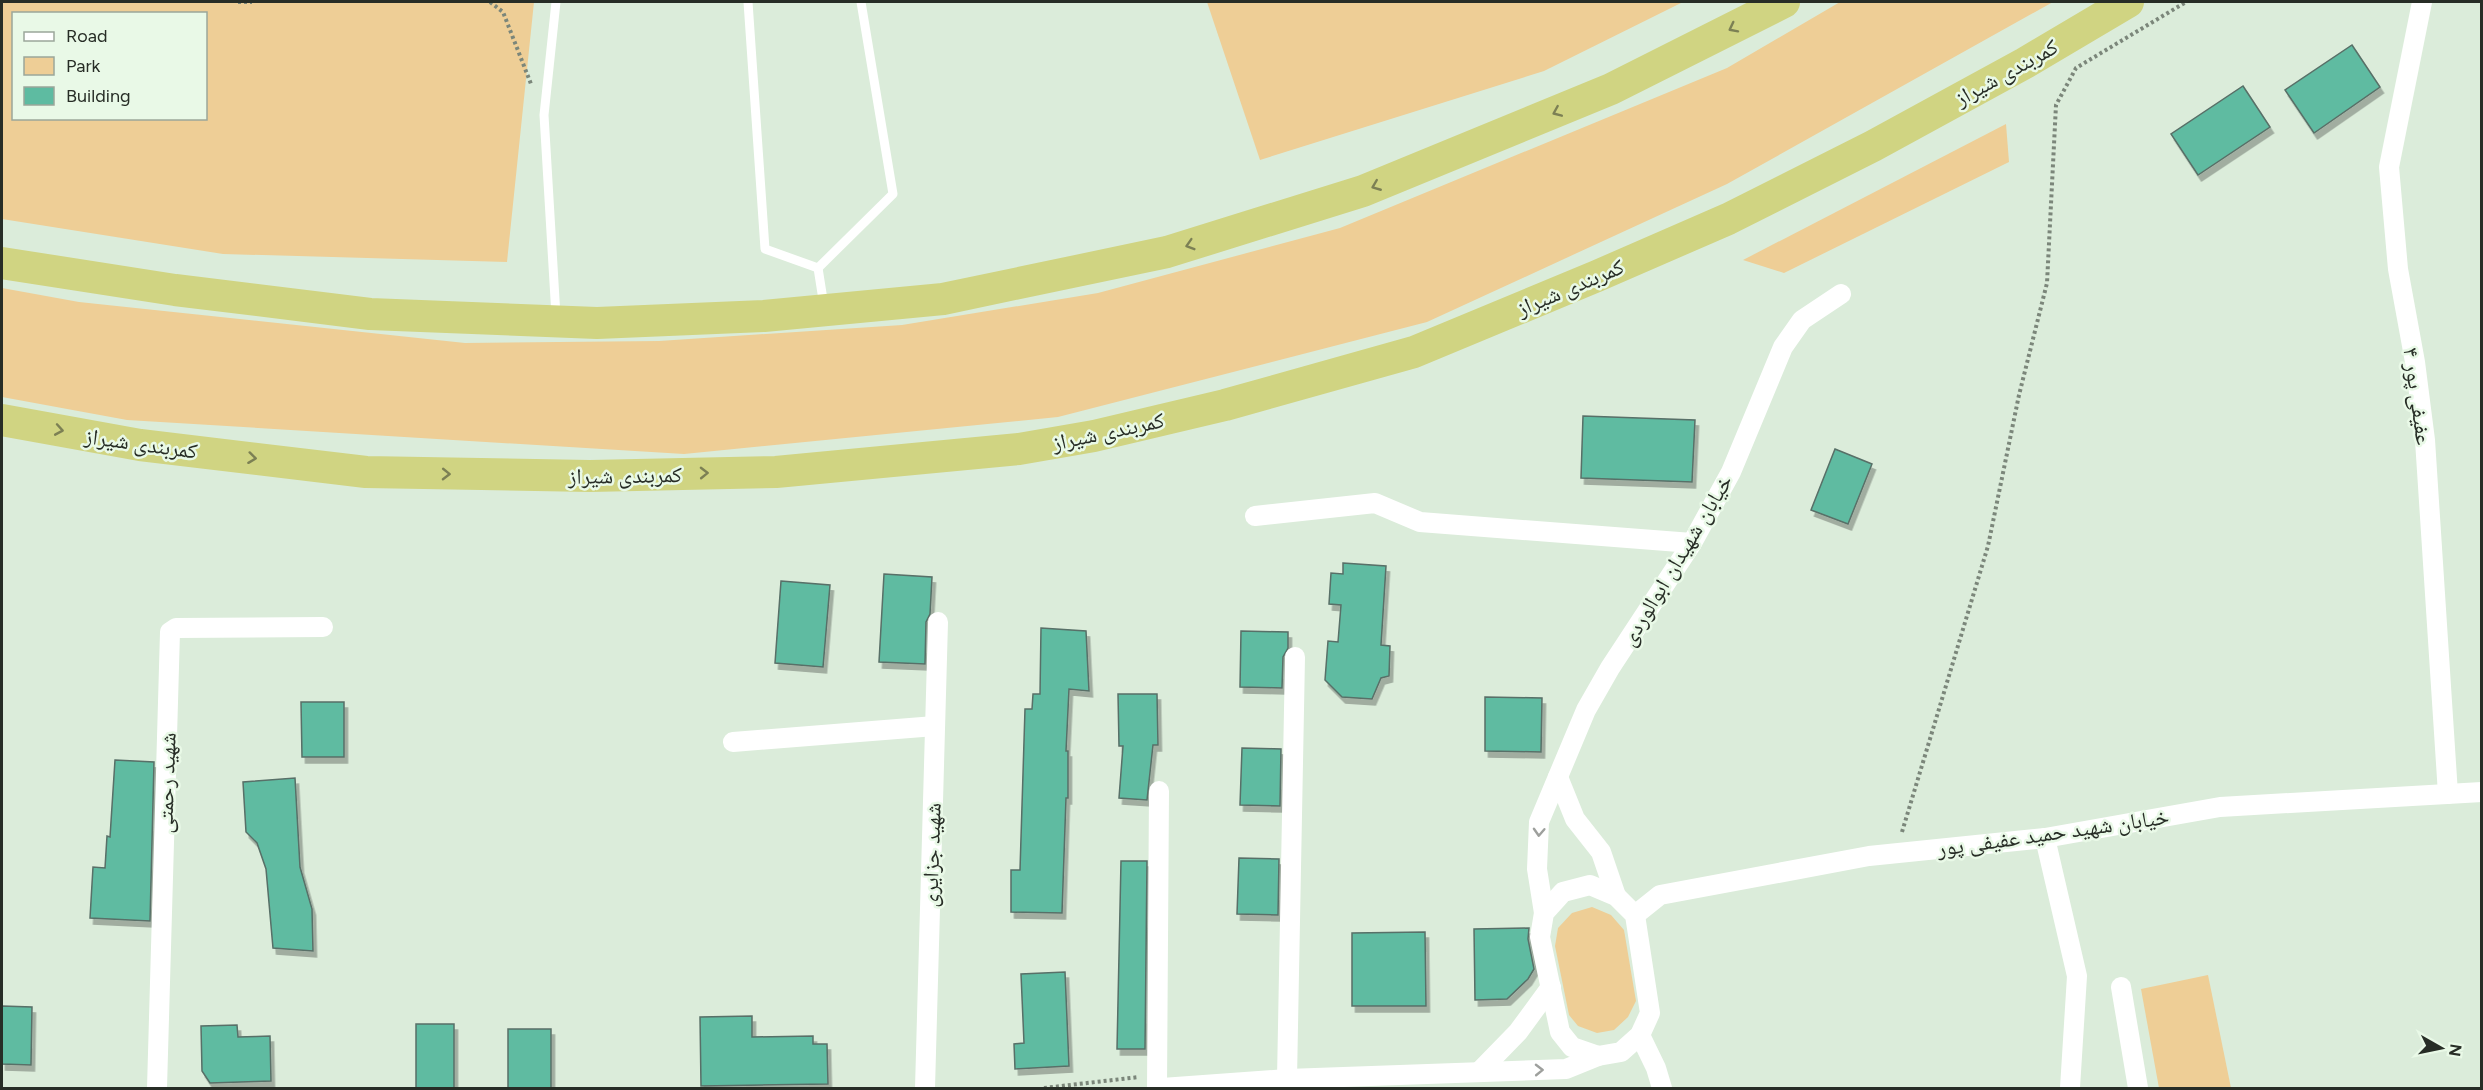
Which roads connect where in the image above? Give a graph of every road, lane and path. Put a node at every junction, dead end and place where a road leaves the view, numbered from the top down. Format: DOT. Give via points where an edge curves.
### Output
graph roads {
  1 [pos="238,2"];
  2 [pos="252,2"];
  3 [pos="490,2"];
  4 [pos="556,2"];
  5 [pos="748,2"];
  6 [pos="861,2"];
  7 [pos="2128,2"];
  8 [pos="2186,2"];
  9 [pos="2422,2"];
  10 [pos="1773,4"];
  11 [pos="544,115"];
  12 [pos="2,263"];
  13 [pos="818,268"];
  14 [pos="1841,294"];
  15 [pos="824,310"];
  16 [pos="556,322"];
  17 [pos="2,420"];
  18 [pos="1255,516"];
  19 [pos="1692,543"];
  20 [pos="938,622"];
  21 [pos="324,627"];
  22 [pos="1295,657"];
  23 [pos="935,726"];
  24 [pos="733,742"];
  25 [pos="1558,777"];
  26 [pos="1159,791"];
  27 [pos="2481,792"];
  28 [pos="2448,794"];
  29 [pos="2045,838"];
  30 [pos="1896,853"];
  31 [pos="1616,896"];
  32 [pos="1544,913"];
  33 [pos="1635,915"];
  34 [pos="1551,987"];
  35 [pos="2121,987"];
  36 [pos="1640,1035"];
  37 [pos="1598,1056"];
  38 [pos="1480,1071"];
  39 [pos="1287,1080"];
  40 [pos="1159,1084"];
  41 [pos="157,1089"];
  42 [pos="925,1089"];
  43 [pos="1044,1089"];
  44 [pos="1662,1089"];
  45 [pos="2070,1089"];
  46 [pos="2138,1089"];
  1 -- 2 [label="path"];
  3 -- 11 [label="path" via="503,12"];
  4 -- 11 [label="lane"];
  5 -- 13 [label="lane" via="765,249"];
  6 -- 13 [label="lane" via="893,194"];
  17 -- 7 [label="highway, کمربندی شیراز, one-way" via="140,445 366,472 554,475 776,472 1007,451 1094,436 1225,405 1414,352 1586,280 1728,219 1873,146"];
  8 -- 30 [label="path" via="2076,68 2056,105 2047,283 1988,546"];
  9 -- 28 [label="street, عفیفی پور ۴" via="2389,167 2398,269 2425,440"];
  10 -- 15 [label="highway, one-way" via="1611,90 1363,190 1167,252 943,299"];
  11 -- 16 [label="lane"];
  12 -- 16 [label="highway" via="370,314"];
  13 -- 15 [label="lane"];
  14 -- 19 [label="street, خیابان شهیدان ابوالوردی" via="1802,320 1783,347 1731,472"];
  15 -- 16 [label="highway" via="609,323"];
  18 -- 19 [label="street" via="1375,503 1420,522"];
  19 -- 25 [label="street, خیابان شهیدان ابوالوردی" via="1610,668 1586,710"];
  20 -- 23 [label="street, شهید جزایری"];
  21 -- 41 [label="street, شهید رحمتی" via="176,628 170,632"];
  22 -- 39 [label="street"];
  23 -- 24 [label="street"];
  23 -- 42 [label="street, شهید جزایری"];
  25 -- 31 [label="street" via="1575,819 1601,852"];
  25 -- 32 [label="street, خیابان شهیدان ابوالوردی, one-way" via="1539,822 1538,870"];
  26 -- 40 [label="street"];
  27 -- 28 [label="street, خیابان شهید حمید عفیفی پور"];
  28 -- 29 [label="street, خیابان شهید حمید عفیفی پور" via="2220,807"];
  29 -- 30 [label="street, خیابان شهید حمید عفیفی پور"];
  29 -- 45 [label="street" via="2077,976"];
  30 -- 33 [label="street, خیابان شهید حمید عفیفی پور" via="1660,895"];
  31 -- 32 [label="street" via="1590,885 1563,892"];
  31 -- 33 [label="street"];
  32 -- 34 [label="street" via="1540,937"];
  33 -- 36 [label="street" via="1650,1013"];
  34 -- 37 [label="street" via="1560,1032 1572,1047"];
  34 -- 38 [label="street" via="1518,1032"];
  35 -- 46 [label="street"];
  36 -- 37 [label="street" via="1621,1052"];
  36 -- 44 [label="street"];
  38 -- 37 [label="street, one-way" via="1566,1069"];
  38 -- 39 [label="street"];
  39 -- 40 [label="street"];
  40 -- 43 [label="path"];
}
